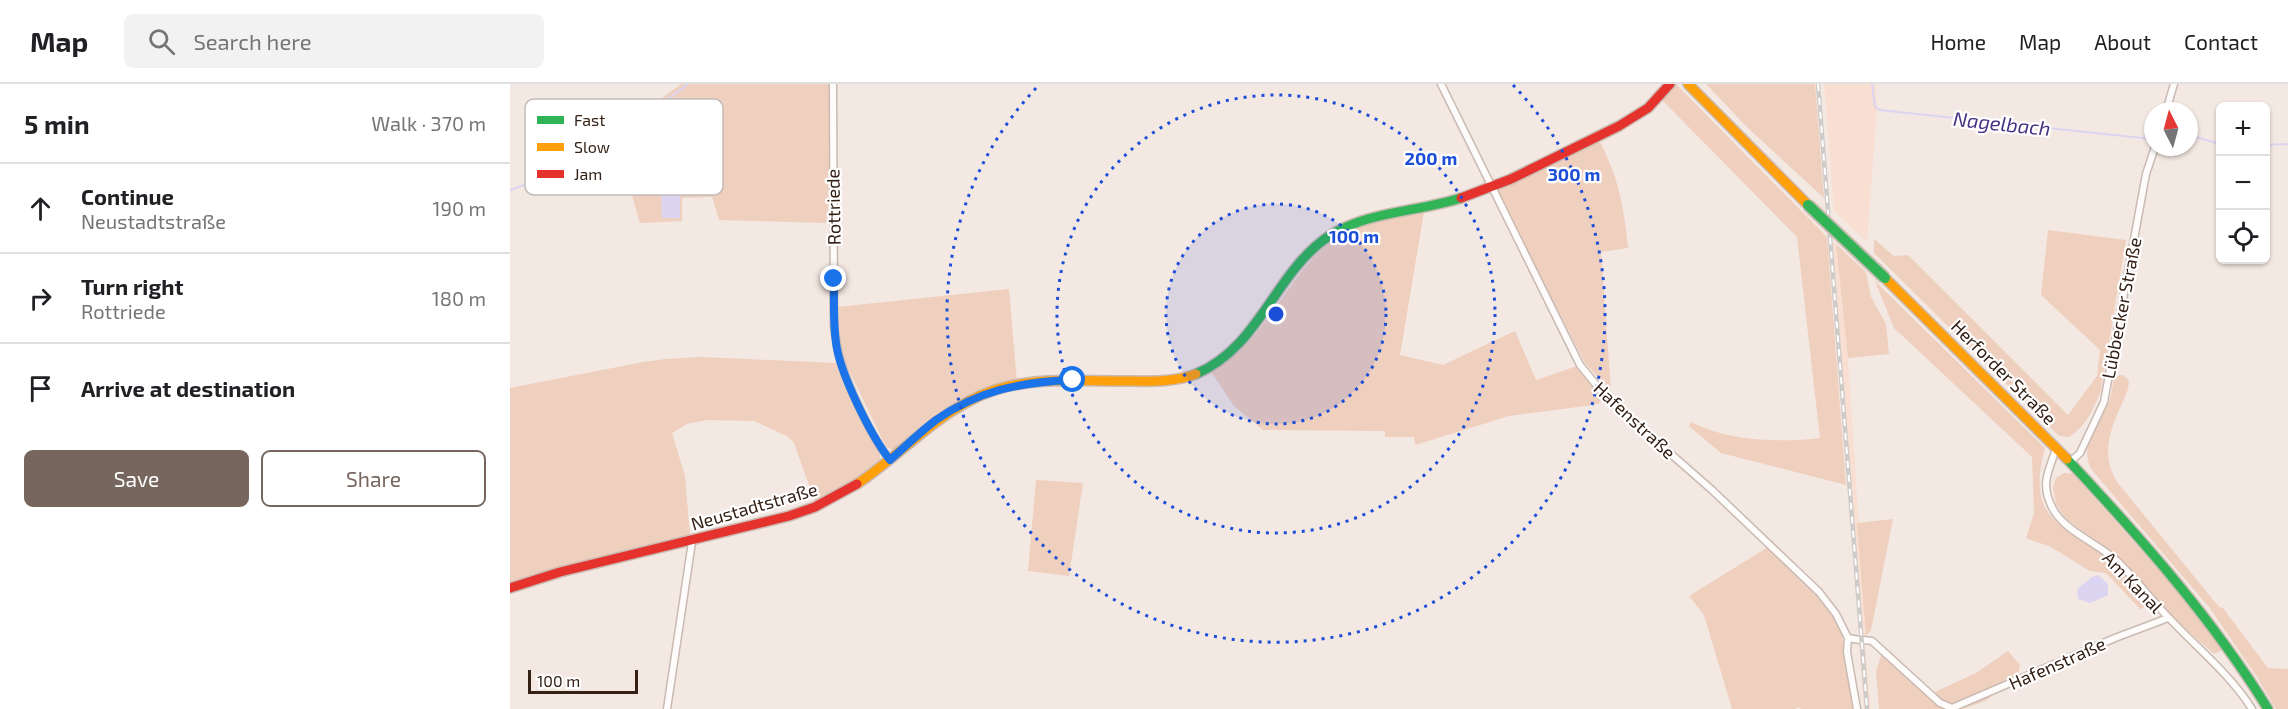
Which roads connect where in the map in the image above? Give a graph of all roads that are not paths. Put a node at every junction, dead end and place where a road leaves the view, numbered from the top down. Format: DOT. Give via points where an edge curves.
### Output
graph roads {
  1 [pos="833,84"];
  2 [pos="1442,84"];
  3 [pos="1670,84"];
  4 [pos="2174,84"];
  5 [pos="1689,85"];
  6 [pos="2169,102"];
  7 [pos="2152,156"];
  8 [pos="1493,188"];
  9 [pos="2056,446"];
  10 [pos="890,460"];
  11 [pos="2070,462"];
  12 [pos="692,542"];
  13 [pos="510,588"];
  14 [pos="2168,618"];
  15 [pos="1848,638"];
  16 [pos="667,709"];
  17 [pos="1857,709"];
  18 [pos="2252,709"];
  19 [pos="2268,709"];
  1 -- 10 [label="street, Rottriede" via="836,346 858,404"];
  2 -- 8 [label="street, Hafenstraße"];
  3 -- 8 [label="street, Neustadtstraße" via="1650,107"];
  4 -- 6 [label="street"];
  5 -- 9 [label="street, Herforder Straße, bridge"];
  7 -- 11 [label="street, Lübbecker Straße" via="2104,402 2080,453"];
  8 -- 10 [label="street, Neustadtstraße" via="1451,202 1346,226 1317,246 1298,267 1233,351 1204,370 1165,381 1049,381 994,390 935,422"];
  8 -- 15 [label="street, Hafenstraße" via="1580,365 1607,398 1712,490 1819,592"];
  9 -- 11 [label="street, Herforder Straße"];
  9 -- 14 [label="street, Am Kanal" via="2046,477 2051,506 2062,520 2116,560"];
  10 -- 12 [label="street, Neustadtstraße" via="855,487 813,508"];
  11 -- 19 [label="street, Herforder Straße" via="2194,604"];
  12 -- 13 [label="street, Neustadtstraße"];
  12 -- 16 [label="street"];
  14 -- 15 [label="street, Hafenstraße" via="1952,708 1940,703 1872,641"];
  14 -- 18 [label="street, Am Kanal" via="2240,690"];
  15 -- 17 [label="street"];
}
